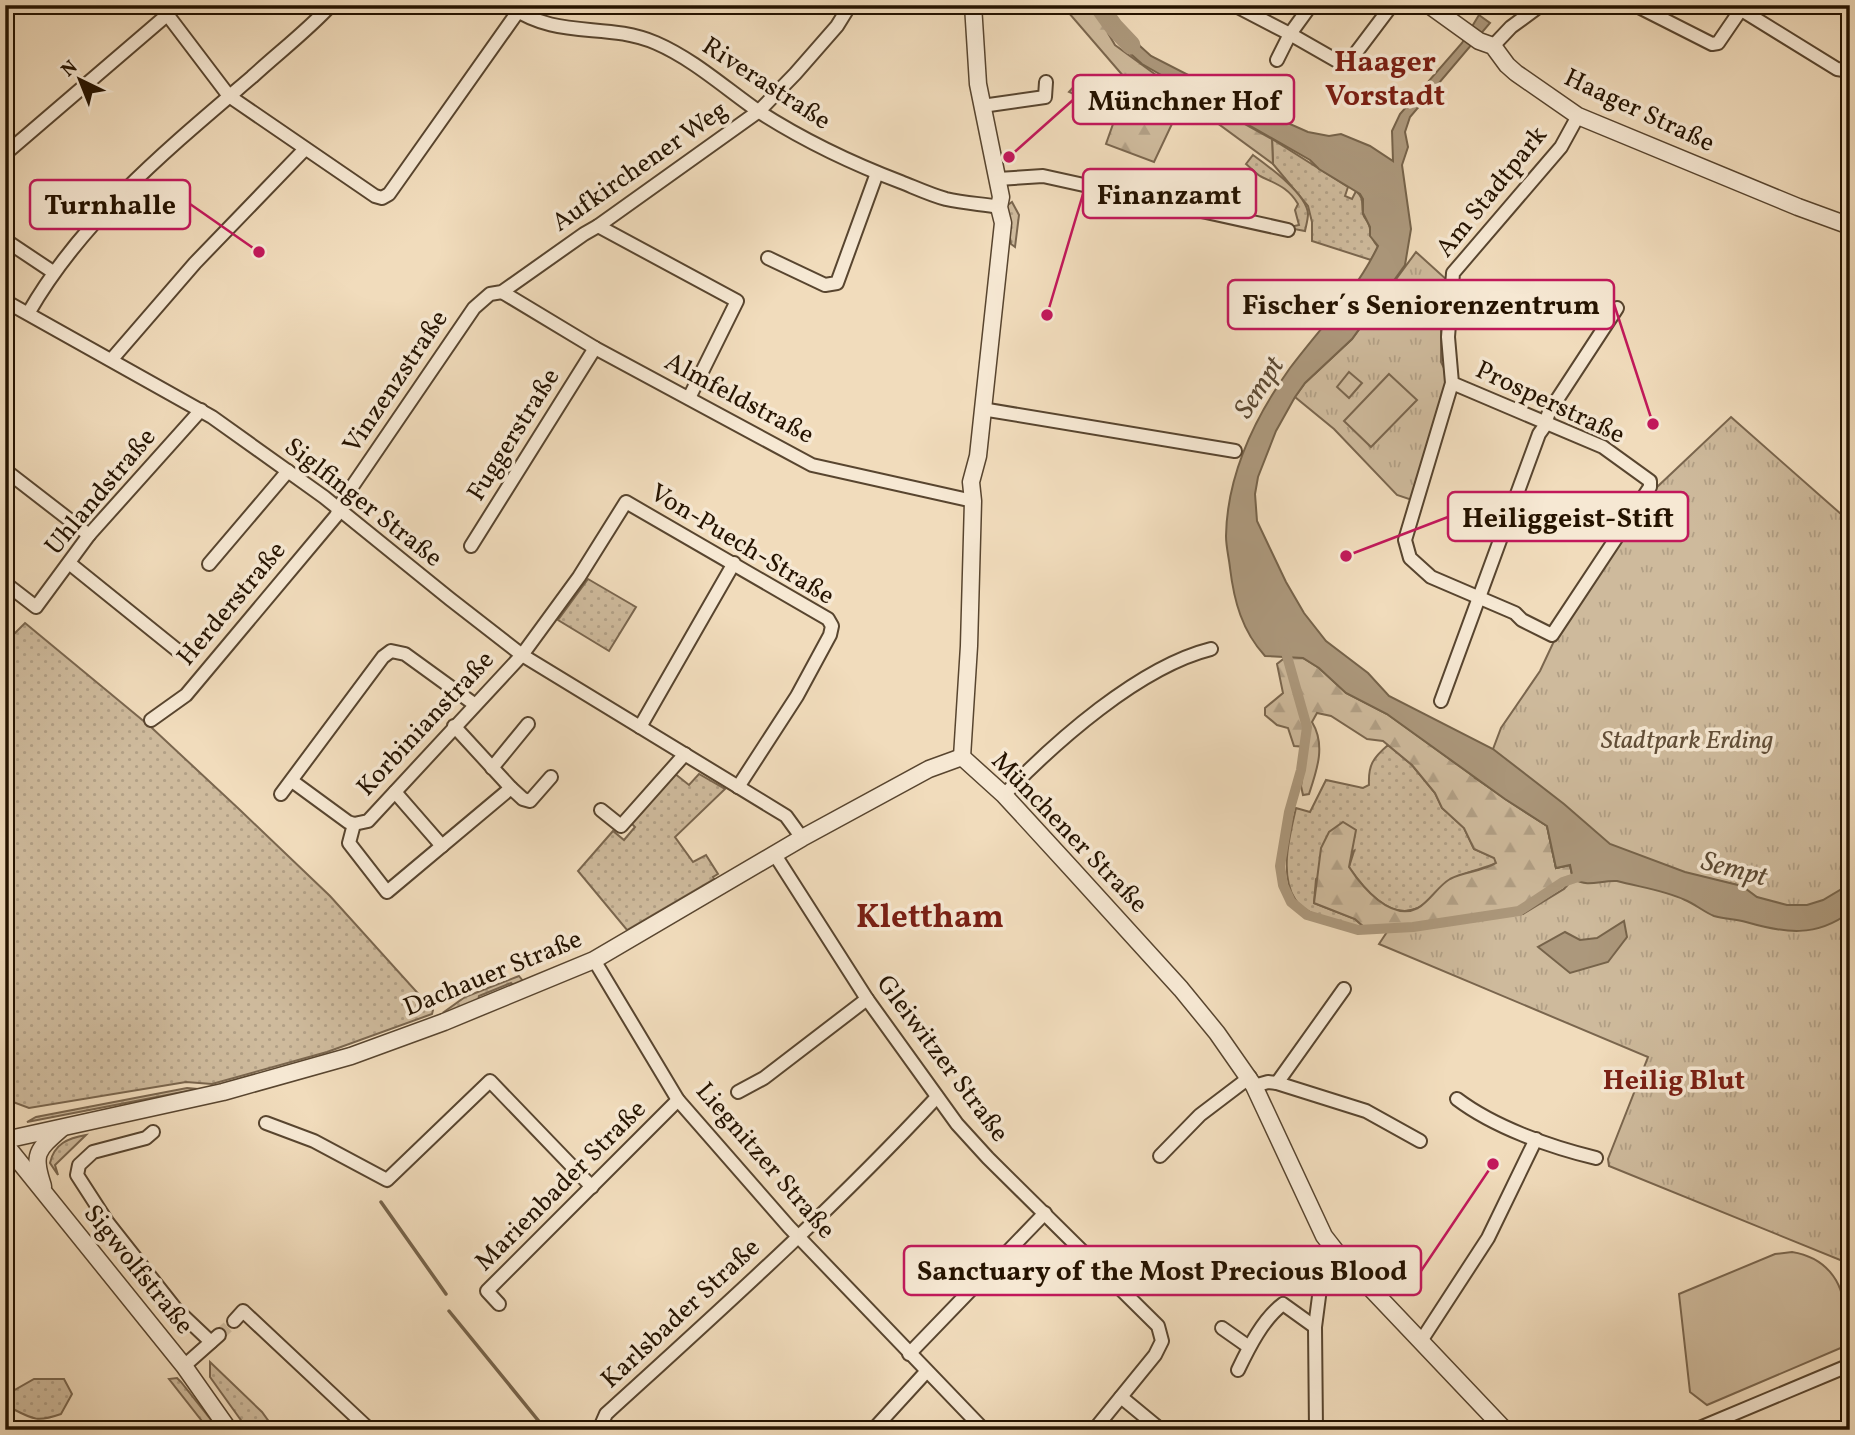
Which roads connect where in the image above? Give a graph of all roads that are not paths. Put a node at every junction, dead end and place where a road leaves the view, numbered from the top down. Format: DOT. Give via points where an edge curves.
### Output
graph roads {
  1 [pos="331,5"];
  2 [pos="849,5"];
  3 [pos="973,5"];
  4 [pos="1234,5"];
  5 [pos="1311,5"];
  6 [pos="1392,5"];
  7 [pos="1429,5"];
  8 [pos="1541,5"];
  9 [pos="1635,5"];
  10 [pos="1740,6"];
  11 [pos="516,8"];
  12 [pos="164,10"];
  13 [pos="1290,34"];
  14 [pos="1486,43"];
  15 [pos="1277,60"];
  16 [pos="1850,71"];
  17 [pos="1046,82"];
  18 [pos="229,96"];
  19 [pos="982,106"];
  20 [pos="759,111"];
  21 [pos="1578,116"];
  22 [pos="305,149"];
  23 [pos="5,154"];
  24 [pos="877,173"];
  25 [pos="998,179"];
  26 [pos="999,207"];
  27 [pos="598,226"];
  28 [pos="1850,226"];
  29 [pos="1288,230"];
  30 [pos="5,240"];
  31 [pos="768,258"];
  32 [pos="53,272"];
  33 [pos="502,292"];
  34 [pos="5,300"];
  35 [pos="1617,308"];
  36 [pos="29,312"];
  37 [pos="595,348"];
  38 [pos="112,359"];
  39 [pos="1452,383"];
  40 [pos="689,398"];
  41 [pos="982,409"];
  42 [pos="201,410"];
  43 [pos="1546,422"];
  44 [pos="1235,451"];
  45 [pos="5,470"];
  46 [pos="288,471"];
  47 [pos="973,501"];
  48 [pos="340,510"];
  49 [pos="89,535"];
  50 [pos="471,546"];
  51 [pos="69,563"];
  52 [pos="734,563"];
  53 [pos="209,564"];
  54 [pos="5,583"];
  55 [pos="1477,597"];
  56 [pos="1211,649"];
  57 [pos="177,650"];
  58 [pos="522,655"];
  59 [pos="1441,701"];
  60 [pos="474,704"];
  61 [pos="151,720"];
  62 [pos="528,724"];
  63 [pos="454,726"];
  64 [pos="640,727"];
  65 [pos="685,754"];
  66 [pos="962,757"];
  67 [pos="492,768"];
  68 [pos="551,777"];
  69 [pos="292,781"];
  70 [pos="738,787"];
  71 [pos="511,788"];
  72 [pos="394,792"];
  73 [pos="281,794"];
  74 [pos="1004,795"];
  75 [pos="601,810"];
  76 [pos="354,824"];
  77 [pos="802,838"];
  78 [pos="442,846"];
  79 [pos="775,855"];
  80 [pos="594,960"];
  81 [pos="1344,989"];
  82 [pos="867,999"];
  83 [pos="1252,1082"];
  84 [pos="1278,1083"];
  85 [pos="738,1092"];
  86 [pos="937,1097"];
  87 [pos="1457,1098"];
  88 [pos="678,1100"];
  89 [pos="267,1123"];
  90 [pos="63,1127"];
  91 [pos="153,1132"];
  92 [pos="1536,1139"];
  93 [pos="1420,1141"];
  94 [pos="5,1142"];
  95 [pos="1160,1156"];
  96 [pos="1595,1158"];
  97 [pos="592,1186"];
  98 [pos="44,1191"];
  99 [pos="1045,1213"];
  100 [pos="798,1235"];
  101 [pos="1338,1254"];
  102 [pos="499,1304"];
  103 [pos="234,1321"];
  104 [pos="1315,1327"];
  105 [pos="1222,1328"];
  106 [pos="1421,1341"];
  107 [pos="1249,1347"];
  108 [pos="909,1354"];
  109 [pos="1850,1365"];
  110 [pos="184,1366"];
  111 [pos="1238,1370"];
  112 [pos="926,1373"];
  113 [pos="1121,1397"];
  114 [pos="229,1430"];
  115 [pos="370,1430"];
  116 [pos="599,1430"];
  117 [pos="873,1430"];
  118 [pos="984,1430"];
  119 [pos="1094,1430"];
  120 [pos="1161,1430"];
  121 [pos="1316,1430"];
  122 [pos="1505,1430"];
  123 [pos="1695,1430"];
  1 -- 18 [label="street"];
  2 -- 20 [label="street, Aufkirchener Weg" via="828,36"];
  3 -- 19 [label="street, Münchener Straße"];
  4 -- 13 [label="street"];
  5 -- 13 [label="street"];
  6 -- 13 [label="street" via="1346,66"];
  7 -- 14 [label="street, Haager Straße"];
  8 -- 14 [label="street"];
  9 -- 10 [label="street" via="1713,44"];
  10 -- 16 [label="street" via="1837,69"];
  11 -- 20 [label="street, Riverastraße" via="539,23 652,41"];
  11 -- 22 [label="street" via="389,194 375,196"];
  12 -- 18 [label="street"];
  12 -- 23 [label="street"];
  13 -- 15 [label="street"];
  14 -- 21 [label="street, Haager Straße" via="1516,73"];
  17 -- 19 [label="street" via="1045,97"];
  18 -- 22 [label="street"];
  18 -- 32 [label="street" via="94,222"];
  19 -- 25 [label="street, Münchener Straße"];
  20 -- 24 [label="street, Riverastraße" via="810,142"];
  20 -- 27 [label="street, Aufkirchener Weg"];
  21 -- 28 [label="street, Haager Straße"];
  21 -- 39 [label="street, Am Stadtpark" via="1561,147 1453,273 1448,337"];
  22 -- 38 [label="street" via="195,263"];
  24 -- 26 [label="street, Riverastraße" via="943,198"];
  24 -- 31 [label="street" via="837,284 825,285"];
  25 -- 26 [label="street, Münchener Straße"];
  25 -- 29 [label="street" via="1043,176"];
  26 -- 41 [label="street, Münchener Straße" via="1001,251"];
  27 -- 33 [label="street, Aufkirchener Weg"];
  27 -- 40 [label="street" via="737,301"];
  30 -- 32 [label="street"];
  32 -- 36 [label="street"];
  33 -- 37 [label="street, Almfeldstraße"];
  33 -- 48 [label="street, Vinzenzstraße" via="490,294 474,308"];
  34 -- 36 [label="street, Siglfinger Straße"];
  35 -- 43 [label="street"];
  36 -- 38 [label="street, Siglfinger Straße"];
  37 -- 40 [label="street, Almfeldstraße"];
  37 -- 50 [label="street, Fuggerstraße"];
  38 -- 42 [label="street, Siglfinger Straße"];
  39 -- 43 [label="street, Prosperstraße"];
  39 -- 55 [label="street" via="1405,540 1418,567"];
  40 -- 47 [label="street, Almfeldstraße" via="812,465"];
  41 -- 44 [label="street"];
  41 -- 47 [label="street, Münchener Straße" via="976,467 979,484"];
  42 -- 46 [label="street, Siglfinger Straße"];
  42 -- 49 [label="street, Uhlandstraße"];
  43 -- 55 [label="street"];
  43 -- 55 [label="street, Prosperstraße" via="1603,446 1650,481 1650,487 1552,635"];
  45 -- 49 [label="street"];
  46 -- 48 [label="street, Siglfinger Straße"];
  46 -- 53 [label="street"];
  47 -- 66 [label="street, Münchener Straße"];
  48 -- 58 [label="street, Siglfinger Straße"];
  48 -- 61 [label="street, Herderstraße" via="186,695"];
  49 -- 51 [label="street, Uhlandstraße"];
  51 -- 54 [label="street, Uhlandstraße" via="36,607"];
  51 -- 57 [label="street"];
  52 -- 58 [label="street, Von-Puech-Straße" via="626,502"];
  52 -- 64 [label="street"];
  52 -- 70 [label="street, Von-Puech-Straße" via="828,619 832,626 797,696"];
  55 -- 59 [label="street"];
  56 -- 74 [label="street" via="1187,655 1119,697 1081,724"];
  58 -- 60 [label="street, Korbinianstraße"];
  58 -- 64 [label="street, Siglfinger Straße"];
  60 -- 63 [label="street, Korbinianstraße"];
  60 -- 69 [label="street" via="405,654 391,652"];
  62 -- 67 [label="street"];
  63 -- 67 [label="street"];
  63 -- 72 [label="street, Korbinianstraße"];
  64 -- 65 [label="street, Siglfinger Straße"];
  65 -- 70 [label="street, Siglfinger Straße"];
  65 -- 75 [label="street" via="621,827"];
  66 -- 74 [label="street, Münchener Straße"];
  66 -- 77 [label="street, Dachauer Straße" via="929,769"];
  67 -- 71 [label="street"];
  68 -- 71 [label="street" via="530,801"];
  69 -- 73 [label="street"];
  69 -- 76 [label="street, Korbinianstraße"];
  70 -- 77 [label="street, Siglfinger Straße" via="786,816"];
  71 -- 78 [label="street"];
  72 -- 76 [label="street, Korbinianstraße" via="368,821"];
  72 -- 78 [label="street"];
  74 -- 83 [label="street, Münchener Straße" via="1181,989"];
  76 -- 78 [label="street" via="349,843 387,892"];
  77 -- 79 [label="street, Dachauer Straße"];
  79 -- 80 [label="street, Dachauer Straße"];
  79 -- 82 [label="street, Gleiwitzer Straße"];
  80 -- 88 [label="street, Liegnitzer Straße"];
  80 -- 90 [label="street, Dachauer Straße" via="351,1056 223,1092"];
  81 -- 84 [label="street"];
  82 -- 85 [label="street" via="764,1078"];
  82 -- 86 [label="street, Gleiwitzer Straße"];
  83 -- 84 [label="street"];
  83 -- 95 [label="street" via="1200,1115"];
  83 -- 101 [label="street, Münchener Straße" via="1324,1236"];
  84 -- 93 [label="street" via="1366,1111"];
  86 -- 99 [label="street, Gleiwitzer Straße" via="971,1141"];
  86 -- 100 [label="street, Karlsbader Straße"];
  87 -- 92 [label="street" via="1472,1110"];
  88 -- 97 [label="street, Marienbader Straße"];
  88 -- 100 [label="street, Liegnitzer Straße"];
  89 -- 97 [label="street" via="314,1141 387,1180 491,1081"];
  90 -- 94 [label="street, Dachauer Straße"];
  90 -- 98 [label="street" via="37,1156"];
  91 -- 110 [label="street" via="93,1152 79,1165 77,1175 108,1223 175,1308 215,1339"];
  92 -- 96 [label="street"];
  92 -- 106 [label="street" via="1488,1238"];
  94 -- 98 [label="street, Sigwolfstraße"];
  97 -- 102 [label="street, Marienbader Straße" via="487,1291"];
  98 -- 110 [label="street, Sigwolfstraße"];
  99 -- 108 [label="street"];
  99 -- 113 [label="street, Gleiwitzer Straße" via="1161,1332 1155,1355"];
  100 -- 108 [label="street, Liegnitzer Straße"];
  100 -- 116 [label="street, Karlsbader Straße" via="606,1414"];
  101 -- 104 [label="street" via="1326,1265"];
  101 -- 106 [label="street, Münchener Straße"];
  103 -- 115 [label="street" via="243,1311"];
  104 -- 107 [label="street" via="1283,1304"];
  104 -- 121 [label="street"];
  105 -- 107 [label="street"];
  106 -- 122 [label="street, Münchener Straße"];
  107 -- 111 [label="street"];
  108 -- 112 [label="street, Liegnitzer Straße"];
  109 -- 123 [label="street"];
  110 -- 114 [label="street, Sigwolfstraße"];
  112 -- 117 [label="street"];
  112 -- 118 [label="street, Liegnitzer Straße"];
  113 -- 119 [label="street, Gleiwitzer Straße"];
  113 -- 120 [label="street"];
}
